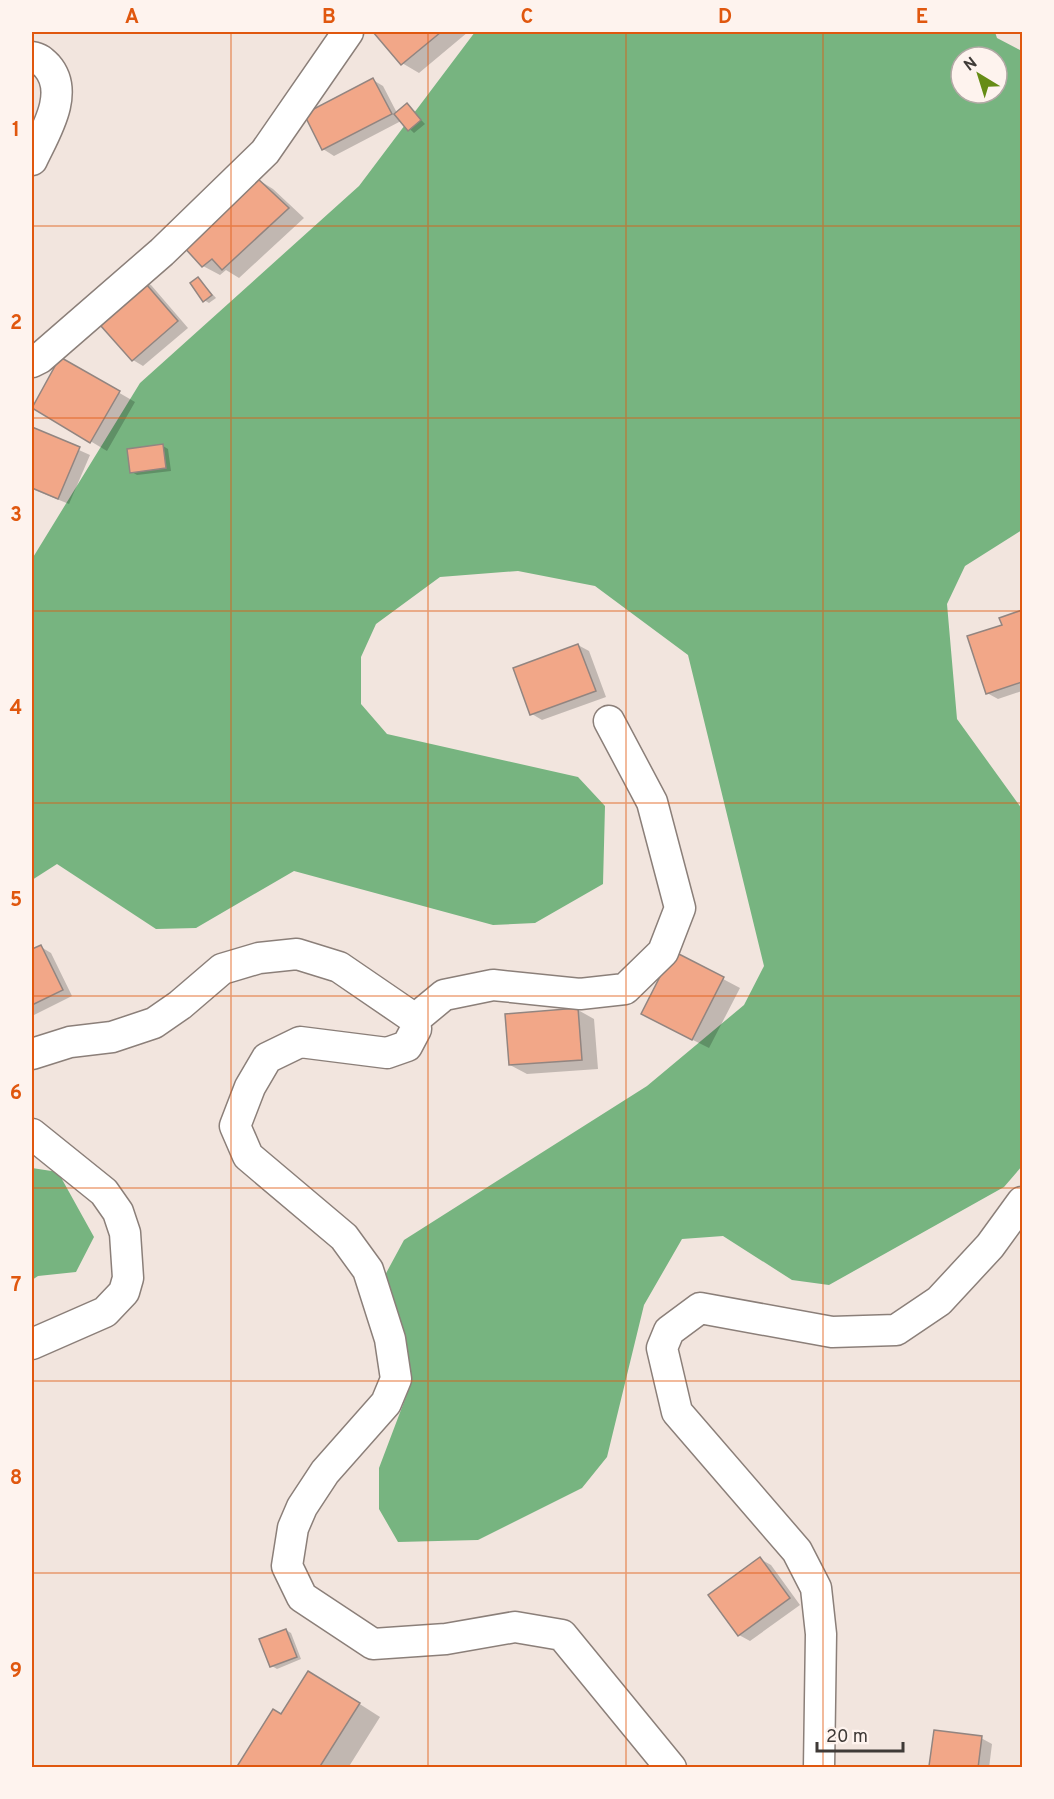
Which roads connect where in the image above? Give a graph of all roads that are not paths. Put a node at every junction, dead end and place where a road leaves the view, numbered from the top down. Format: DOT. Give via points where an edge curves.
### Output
graph roads {
  1 [pos="348,32"];
  2 [pos="32,57"];
  3 [pos="32,160"];
  4 [pos="32,362"];
  5 [pos="609,721"];
  6 [pos="415,1018"];
  7 [pos="32,1054"];
  8 [pos="32,1134"];
  9 [pos="1023,1202"];
  10 [pos="32,1344"];
  11 [pos="671,1767"];
  12 [pos="819,1767"];
  1 -- 4 [label="street" via="265,152 162,252"];
  2 -- 3 [label="street" via="39,58 53,72 57,91 54,112"];
  5 -- 6 [label="street" via="652,802 680,908 663,952 625,989 580,994 493,985 444,995"];
  6 -- 7 [label="street" via="339,967 297,954 259,958 222,969 154,1023 112,1037 70,1042"];
  6 -- 11 [label="street" via="416,1029 407,1046 387,1053 300,1042 267,1058 250,1087 235,1126 248,1156 344,1237 368,1270 390,1339 396,1379 386,1403 325,1472 302,1507 293,1528 287,1566 303,1597 374,1644 515,1627 562,1635"];
  8 -- 10 [label="street" via="104,1192 118,1212 125,1233 128,1278 124,1292 105,1312"];
  9 -- 12 [label="street" via="990,1246 939,1301 896,1330 832,1332 700,1308 669,1331 662,1348 677,1412 798,1551 816,1588 821,1635"];
}
